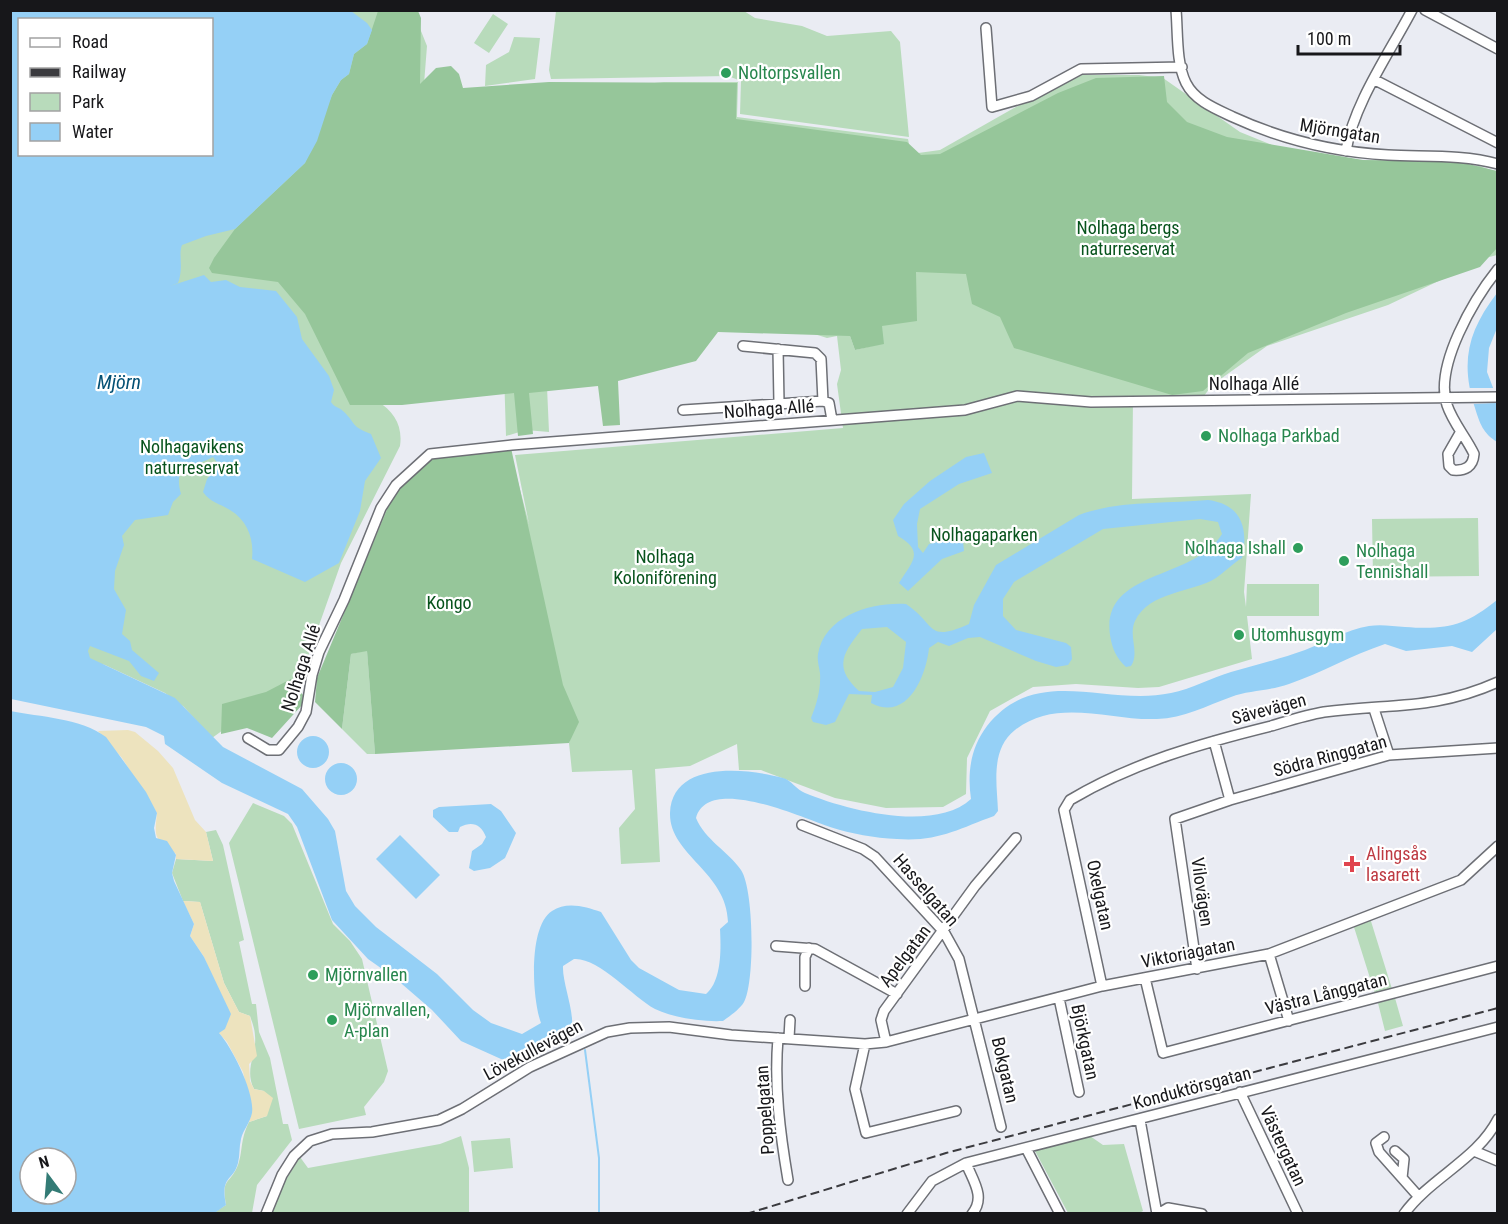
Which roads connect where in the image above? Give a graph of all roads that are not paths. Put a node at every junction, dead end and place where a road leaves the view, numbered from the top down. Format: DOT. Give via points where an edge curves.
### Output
graph roads {
  1 [pos="1176,10"];
  2 [pos="1412,10"];
  3 [pos="1425,10"];
  4 [pos="986,28"];
  5 [pos="1497,49"];
  6 [pos="1182,68"];
  7 [pos="1375,80"];
  8 [pos="1497,143"];
  9 [pos="1347,151"];
  10 [pos="1497,164"];
  11 [pos="1497,269"];
  12 [pos="743,346"];
  13 [pos="778,349"];
  14 [pos="1497,397"];
  15 [pos="1445,398"];
  16 [pos="823,401"];
  17 [pos="779,403"];
  18 [pos="683,410"];
  19 [pos="832,420"];
  20 [pos="1460,433"];
  21 [pos="1497,682"];
  22 [pos="1374,709"];
  23 [pos="248,738"];
  24 [pos="1214,741"];
  25 [pos="1497,748"];
  26 [pos="1389,755"];
  27 [pos="1230,800"];
  28 [pos="1064,810"];
  29 [pos="1175,819"];
  30 [pos="802,825"];
  31 [pos="1016,838"];
  32 [pos="1497,846"];
  33 [pos="944,932"];
  34 [pos="776,946"];
  35 [pos="809,948"];
  36 [pos="1269,954"];
  37 [pos="1497,966"];
  38 [pos="1197,969"];
  39 [pos="1145,978"];
  40 [pos="805,986"];
  41 [pos="1102,986"];
  42 [pos="897,994"];
  43 [pos="1059,998"];
  44 [pos="790,1020"];
  45 [pos="975,1021"];
  46 [pos="1289,1021"];
  47 [pos="1497,1027"];
  48 [pos="778,1038"];
  49 [pos="789,1038"];
  50 [pos="886,1042"];
  51 [pos="865,1044"];
  52 [pos="1079,1092"];
  53 [pos="1240,1092"];
  54 [pos="956,1111"];
  55 [pos="1497,1119"];
  56 [pos="1140,1120"];
  57 [pos="1001,1127"];
  58 [pos="1384,1137"];
  59 [pos="1026,1148"];
  60 [pos="1395,1151"];
  61 [pos="1474,1151"];
  62 [pos="1497,1161"];
  63 [pos="966,1163"];
  64 [pos="1402,1178"];
  65 [pos="788,1180"];
  66 [pos="1419,1197"];
  67 [pos="909,1210"];
  68 [pos="266,1214"];
  69 [pos="972,1214"];
  70 [pos="1060,1214"];
  71 [pos="1157,1214"];
  72 [pos="1202,1214"];
  73 [pos="1298,1214"];
  74 [pos="1404,1214"];
  1 -- 6 [label="street"];
  2 -- 7 [label="street"];
  3 -- 5 [label="street"];
  4 -- 6 [label="street" via="992,107 1031,96 1081,69"];
  6 -- 9 [label="street, Mjörngatan" via="1190,89 1212,107 1276,135"];
  7 -- 8 [label="street"];
  7 -- 9 [label="street" via="1350,130"];
  9 -- 10 [label="street, Mjörngatan" via="1468,158"];
  11 -- 15 [label="street" via="1470,310 1454,348 1445,381"];
  12 -- 13 [label="street"];
  13 -- 16 [label="street" via="815,353 821,359"];
  13 -- 17 [label="street"];
  14 -- 15 [label="street, Nolhaga Allé"];
  15 -- 19 [label="street, Nolhaga Allé" via="1091,402 1017,396 965,410"];
  15 -- 20 [label="street"];
  16 -- 17 [label="street"];
  16 -- 19 [label="street" via="829,404"];
  17 -- 18 [label="street"];
  19 -- 23 [label="street, Nolhaga Allé" via="430,454 396,485 381,508 319,652 306,712 298,727 279,750 268,750"];
  21 -- 22 [label="street, Sävevägen" via="1461,697"];
  22 -- 24 [label="street, Sävevägen" via="1322,712"];
  22 -- 26 [label="street"];
  24 -- 27 [label="street"];
  24 -- 28 [label="street, Sävevägen" via="1125,772 1070,800"];
  25 -- 26 [label="street, Södra Ringgatan"];
  26 -- 27 [label="street, Södra Ringgatan"];
  27 -- 29 [label="street, Södra Ringgatan"];
  28 -- 41 [label="street, Oxelgatan"];
  29 -- 38 [label="street, Vilovägen"];
  30 -- 33 [label="street, Hasselgatan" via="875,857"];
  31 -- 33 [label="street, Apelgatan" via="975,886"];
  32 -- 36 [label="street, Viktoriagatan" via="1461,880"];
  33 -- 42 [label="street, Apelgatan"];
  33 -- 45 [label="street, Hasselgatan" via="959,959"];
  34 -- 35 [label="street"];
  35 -- 40 [label="street" via="805,957"];
  35 -- 42 [label="street"];
  36 -- 38 [label="street, Viktoriagatan"];
  36 -- 46 [label="street"];
  37 -- 46 [label="street, Västra Långgatan"];
  38 -- 39 [label="street, Viktoriagatan"];
  39 -- 41 [label="street, Viktoriagatan"];
  39 -- 46 [label="street, Västra Långgatan" via="1163,1053"];
  41 -- 43 [label="street, Viktoriagatan"];
  42 -- 50 [label="street, Apelgatan" via="881,1020"];
  43 -- 45 [label="street, Viktoriagatan"];
  43 -- 52 [label="street, Björkgatan"];
  44 -- 49 [label="street"];
  45 -- 50 [label="street, Viktoriagatan"];
  45 -- 57 [label="street, Bokgatan"];
  47 -- 53 [label="street, Konduktörsgatan"];
  48 -- 49 [label="street, Lövekullevägen"];
  48 -- 65 [label="street, Poppelgatan" via="779,1130"];
  48 -- 68 [label="street, Lövekullevägen" via="658,1027 596,1035 530,1067 438,1120 372,1132 332,1134 310,1141 282,1175"];
  49 -- 51 [label="street, Lövekullevägen"];
  50 -- 51 [label="street, Viktoriagatan"];
  51 -- 54 [label="street" via="855,1089 866,1133"];
  53 -- 56 [label="street, Konduktörsgatan"];
  53 -- 73 [label="street, Västergatan"];
  55 -- 61 [label="street"];
  56 -- 59 [label="street, Konduktörsgatan"];
  56 -- 71 [label="street"];
  58 -- 64 [label="street" via="1376,1143 1379,1152"];
  59 -- 63 [label="street, Konduktörsgatan"];
  59 -- 70 [label="street"];
  60 -- 64 [label="street" via="1404,1159"];
  61 -- 62 [label="street"];
  61 -- 66 [label="street"];
  63 -- 67 [label="street, Konduktörsgatan" via="932,1181"];
  63 -- 69 [label="street" via="980,1198"];
  64 -- 66 [label="street"];
  66 -- 74 [label="street"];
  71 -- 72 [label="street" via="1168,1208"];
}
